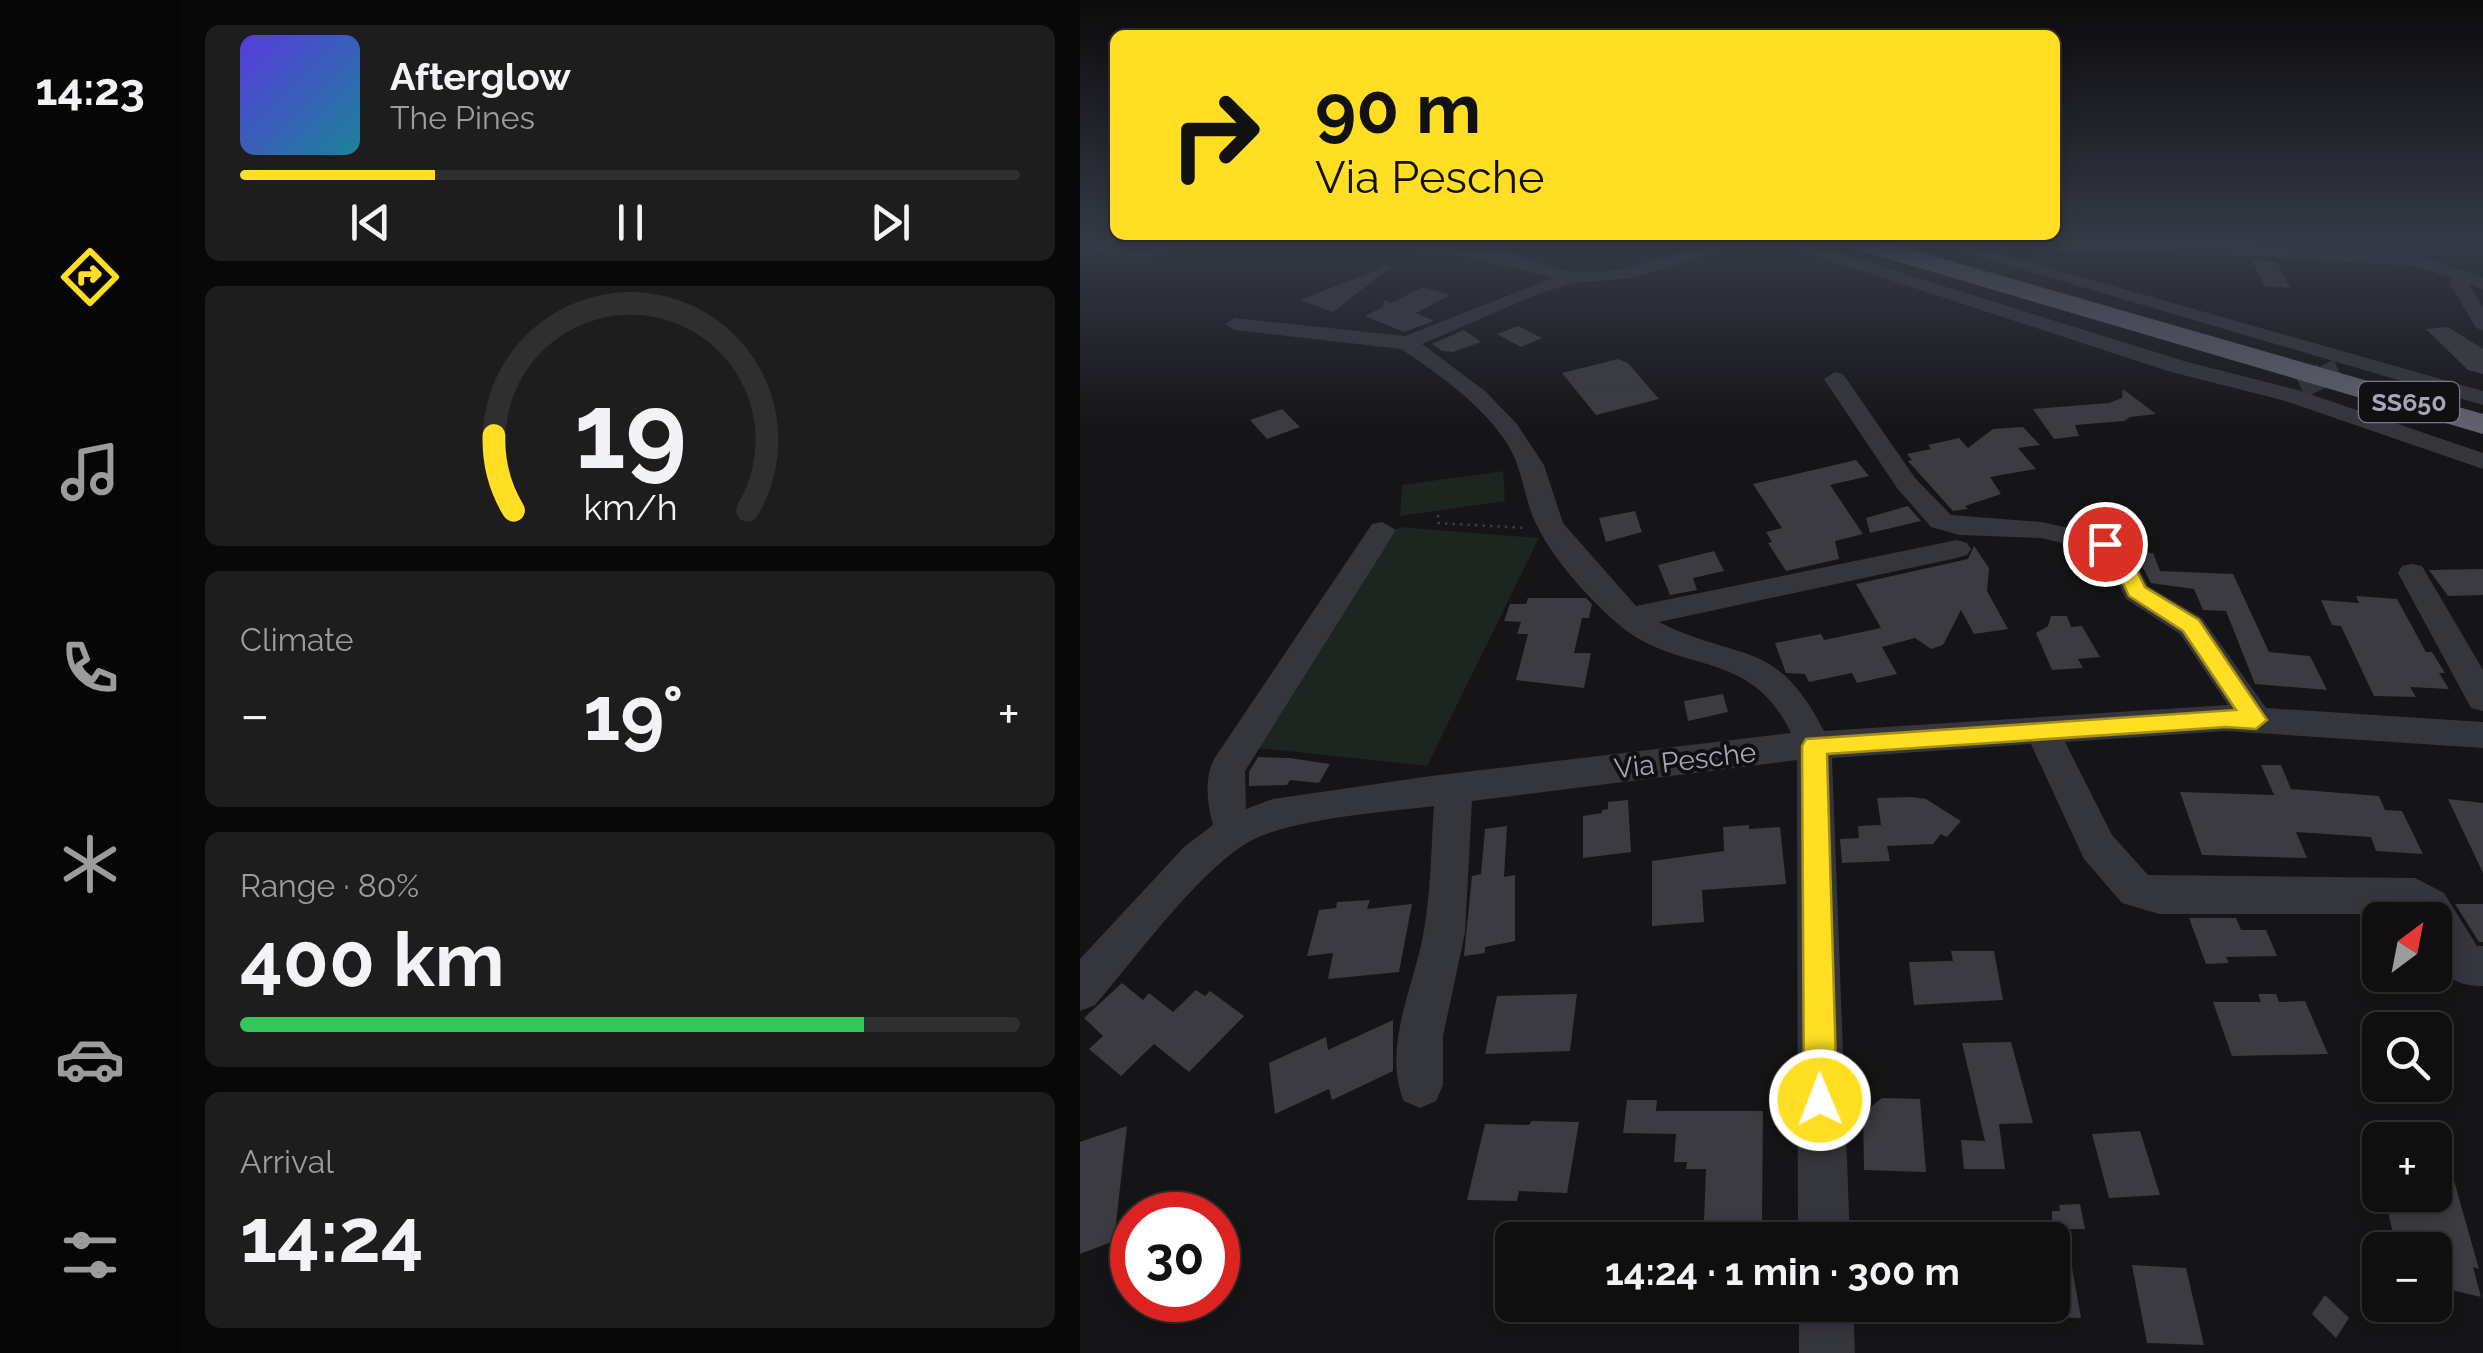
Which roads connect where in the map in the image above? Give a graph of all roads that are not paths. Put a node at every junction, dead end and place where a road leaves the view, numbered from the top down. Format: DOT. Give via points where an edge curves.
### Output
graph roads {
  1 [pos="1495,305"];
  2 [pos="1984,305"];
  3 [pos="2098,305"];
  4 [pos="2138,305"];
  5 [pos="1234,324"];
  6 [pos="1406,343"];
  7 [pos="2340,369"];
  8 [pos="1835,379"];
  9 [pos="2483,398"];
  10 [pos="2483,424"];
  11 [pos="2483,433"];
  12 [pos="2483,461"];
  13 [pos="1382,530"];
  14 [pos="1958,549"];
  15 [pos="2412,573"];
  16 [pos="1631,618"];
  17 [pos="2483,699"];
  18 [pos="2256,720"];
  19 [pos="2042,731"];
  20 [pos="2483,735"];
  21 [pos="1814,746"];
  22 [pos="1454,788"];
  23 [pos="1234,831"];
  24 [pos="2483,966"];
  25 [pos="1080,990"];
  26 [pos="1420,1086"];
  27 [pos="1824,1222"];
  28 [pos="1826,1322"];
  29 [pos="1827,1353"];
  1 -- 6 [label="street"];
  2 -- 12 [label="street" via="2196,372 2295,390"];
  3 -- 7 [label="highway, SS650"];
  4 -- 7 [label="street"];
  5 -- 6 [label="street"];
  6 -- 16 [label="street" via="1486,401 1531,464 1550,525"];
  7 -- 9 [label="street"];
  7 -- 10 [label="highway, SS650"];
  7 -- 11 [label="highway"];
  8 -- 18 [label="street" via="1906,483 1941,521 2105,544 2120,558 2136,592 2191,626"];
  13 -- 23 [label="street" via="1226,769"];
  14 -- 16 [label="street"];
  15 -- 17 [label="street"];
  16 -- 21 [label="street" via="1672,644 1739,662 1773,681"];
  18 -- 19 [label="street, Via Pesche"];
  18 -- 20 [label="street, Via Pesche"];
  19 -- 21 [label="street, Via Pesche"];
  19 -- 24 [label="street" via="2098,847 2136,890 2159,896 2415,896 2430,906 2466,966"];
  21 -- 22 [label="street, Via Pesche"];
  21 -- 27 [label="street"];
  22 -- 23 [label="street, Via Pesche" via="1272,816"];
  22 -- 26 [label="street" via="1444,933 1421,1036"];
  23 -- 25 [label="street, Via Pesche" via="1198,858"];
  28 -- 29 [label="street"];
}
